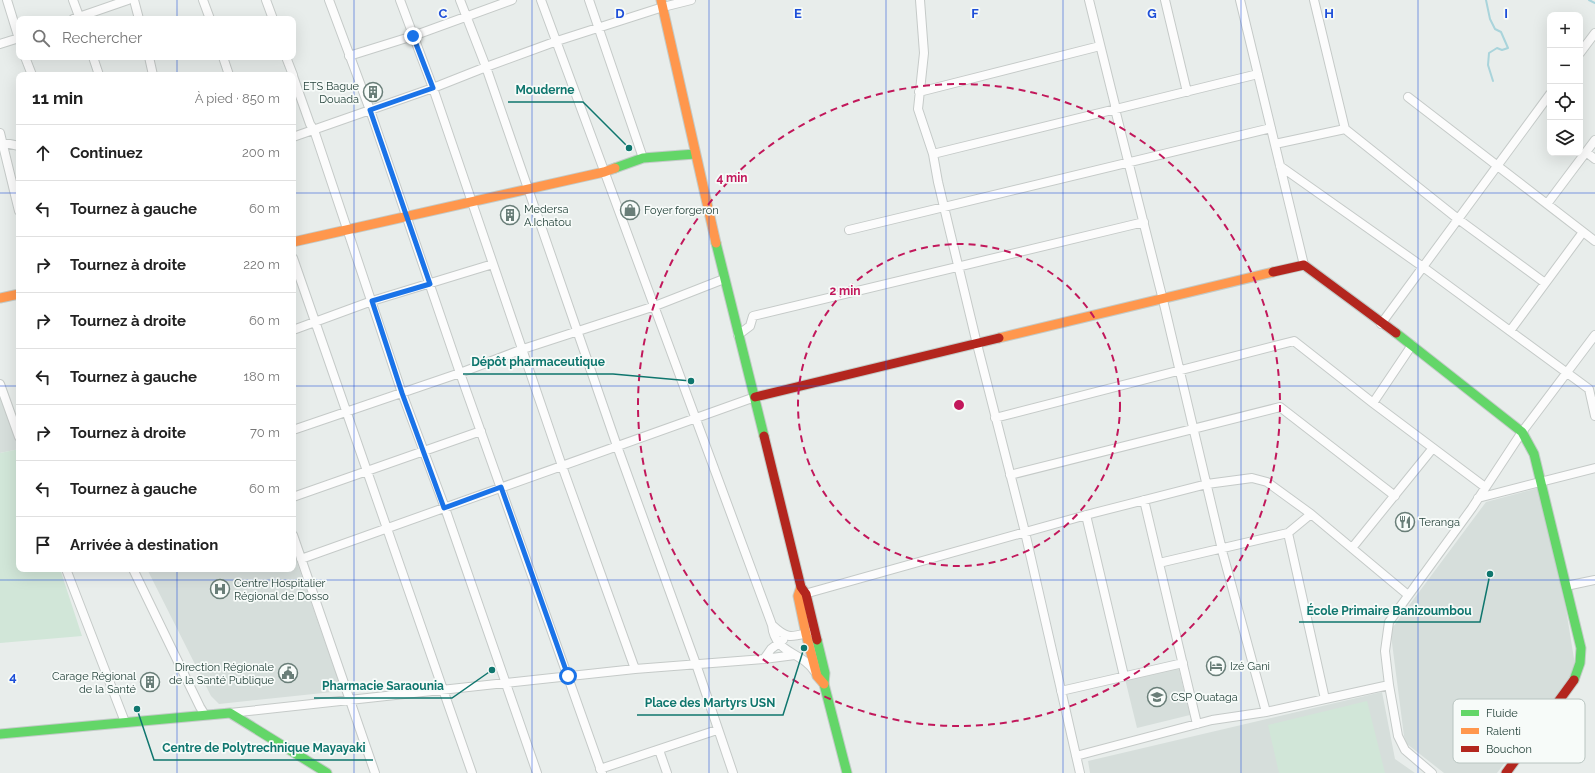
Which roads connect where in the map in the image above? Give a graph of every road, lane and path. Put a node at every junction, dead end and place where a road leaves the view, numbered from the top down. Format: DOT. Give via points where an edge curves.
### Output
graph roads {
  1 [pos="7,0"];
  2 [pos="73,0"];
  3 [pos="128,0"];
  4 [pos="134,0"];
  5 [pos="203,0"];
  6 [pos="266,0"];
  7 [pos="329,0"];
  8 [pos="400,0"];
  9 [pos="460,0"];
  10 [pos="512,0"];
  11 [pos="541,0"];
  12 [pos="589,0"];
  13 [pos="691,0"];
  14 [pos="920,0"];
  15 [pos="1089,0"];
  16 [pos="1165,0"];
  17 [pos="1240,0"];
  18 [pos="1314,0"];
  19 [pos="662,4"];
  20 [pos="77,16"];
  21 [pos="83,16"];
  22 [pos="138,16"];
  23 [pos="209,16"];
  24 [pos="272,16"];
  25 [pos="466,16"];
  26 [pos="599,28"];
  27 [pos="16,29"];
  28 [pos="1595,33"];
  29 [pos="413,36"];
  30 [pos="16,40"];
  31 [pos="557,41"];
  32 [pos="0,44"];
  33 [pos="1100,46"];
  34 [pos="1583,49"];
  35 [pos="349,56"];
  36 [pos="26,60"];
  37 [pos="94,60"];
  38 [pos="150,60"];
  39 [pos="224,60"];
  40 [pos="287,60"];
  41 [pos="486,67"];
  42 [pos="31,72"];
  43 [pos="98,72"];
  44 [pos="152,72"];
  45 [pos="228,72"];
  46 [pos="292,72"];
  47 [pos="1258,74"];
  48 [pos="296,84"];
  49 [pos="433,88"];
  50 [pos="920,92"];
  51 [pos="1187,92"];
  52 [pos="1408,97"];
  53 [pos="1547,98"];
  54 [pos="1115,109"];
  55 [pos="370,110"];
  56 [pos="1271,128"];
  57 [pos="1345,129"];
  58 [pos="314,130"];
  59 [pos="0,133"];
  60 [pos="296,136"];
  61 [pos="1595,140"];
  62 [pos="2,142"];
  63 [pos="1275,144"];
  64 [pos="16,145"];
  65 [pos="1586,152"];
  66 [pos="695,154"];
  67 [pos="933,154"];
  68 [pos="642,158"];
  69 [pos="1595,159"];
  70 [pos="1129,162"];
  71 [pos="1280,166"];
  72 [pos="1497,166"];
  73 [pos="604,172"];
  74 [pos="527,189"];
  75 [pos="16,199"];
  76 [pos="471,202"];
  77 [pos="1547,204"];
  78 [pos="944,207"];
  79 [pos="406,217"];
  80 [pos="1458,219"];
  81 [pos="1144,222"];
  82 [pos="348,230"];
  83 [pos="850,230"];
  84 [pos="1583,232"];
  85 [pos="296,241"];
  86 [pos="1595,241"];
  87 [pos="493,264"];
  88 [pos="1304,265"];
  89 [pos="958,266"];
  90 [pos="296,267"];
  91 [pos="1423,267"];
  92 [pos="724,279"];
  93 [pos="1545,283"];
  94 [pos="430,284"];
  95 [pos="16,295"];
  96 [pos="0,298"];
  97 [pos="1163,300"];
  98 [pos="372,301"];
  99 [pos="655,306"];
  100 [pos="315,321"];
  101 [pos="1381,324"];
  102 [pos="296,329"];
  103 [pos="1510,331"];
  104 [pos="577,332"];
  105 [pos="738,335"];
  106 [pos="1595,335"];
  107 [pos="977,344"];
  108 [pos="1412,345"];
  109 [pos="523,349"];
  110 [pos="1180,370"];
  111 [pos="460,373"];
  112 [pos="1568,373"];
  113 [pos="0,384"];
  114 [pos="402,393"];
  115 [pos="755,397"];
  116 [pos="1373,403"];
  117 [pos="346,412"];
  118 [pos="1595,416"];
  119 [pos="696,418"];
  120 [pos="996,418"];
  121 [pos="16,429"];
  122 [pos="296,429"];
  123 [pos="1194,429"];
  124 [pos="481,431"];
  125 [pos="1522,432"];
  126 [pos="617,446"];
  127 [pos="1433,448"];
  128 [pos="424,451"];
  129 [pos="562,466"];
  130 [pos="1595,468"];
  131 [pos="367,471"];
  132 [pos="1010,476"];
  133 [pos="1541,481"];
  134 [pos="1207,484"];
  135 [pos="501,487"];
  136 [pos="1485,487"];
  137 [pos="296,496"];
  138 [pos="1395,496"];
  139 [pos="1478,498"];
  140 [pos="1144,500"];
  141 [pos="444,508"];
  142 [pos="1311,514"];
  143 [pos="1086,515"];
  144 [pos="387,528"];
  145 [pos="1025,532"];
  146 [pos="1288,533"];
  147 [pos="296,544"];
  148 [pos="1222,548"];
  149 [pos="1352,548"];
  150 [pos="301,559"];
  151 [pos="1159,563"];
  152 [pos="67,572"];
  153 [pos="134,572"];
  154 [pos="1595,580"];
  155 [pos="1566,586"];
  156 [pos="802,592"];
  157 [pos="1408,595"];
  158 [pos="772,625"];
  159 [pos="810,632"];
  160 [pos="788,637"];
  161 [pos="776,642"];
  162 [pos="815,654"];
  163 [pos="795,655"];
  164 [pos="764,659"];
  165 [pos="1183,663"];
  166 [pos="696,664"];
  167 [pos="635,668"];
  168 [pos="568,676"];
  169 [pos="817,676"];
  170 [pos="1124,676"];
  171 [pos="506,683"];
  172 [pos="824,684"];
  173 [pos="1389,685"];
  174 [pos="443,690"];
  175 [pos="1061,691"];
  176 [pos="350,699"];
  177 [pos="1325,699"];
  178 [pos="1560,699"];
  179 [pos="1266,712"];
  180 [pos="230,713"];
  181 [pos="205,715"];
  182 [pos="125,722"];
  183 [pos="1197,724"];
  184 [pos="717,730"];
  185 [pos="0,734"];
  186 [pos="659,750"];
  187 [pos="1076,756"];
  188 [pos="1513,763"];
  189 [pos="601,771"];
  190 [pos="327,773"];
  191 [pos="375,773"];
  192 [pos="472,773"];
  193 [pos="537,773"];
  194 [pos="667,773"];
  195 [pos="733,773"];
  196 [pos="847,773"];
  197 [pos="1080,773"];
  198 [pos="1432,773"];
  199 [pos="1506,773"];
  1 -- 27 [label="street"];
  2 -- 20 [label="street"];
  3 -- 21 [label="street"];
  4 -- 22 [label="street"];
  5 -- 23 [label="street"];
  6 -- 24 [label="street"];
  7 -- 35 [label="street"];
  8 -- 29 [label="street"];
  9 -- 25 [label="street"];
  10 -- 25 [label="street"];
  11 -- 31 [label="street"];
  12 -- 26 [label="street"];
  13 -- 19 [label="street"];
  14 -- 50 [label="street" via="924,53"];
  15 -- 33 [label="street"];
  16 -- 51 [label="street"];
  17 -- 47 [label="street"];
  18 -- 57 [label="street"];
  19 -- 26 [label="street"];
  19 -- 66 [label="street"];
  25 -- 29 [label="street"];
  25 -- 41 [label="street"];
  26 -- 31 [label="street"];
  26 -- 68 [label="street"];
  28 -- 34 [label="street"];
  29 -- 35 [label="street"];
  29 -- 49 [label="street"];
  30 -- 32 [label="street"];
  31 -- 41 [label="street"];
  31 -- 73 [label="street"];
  33 -- 50 [label="street"];
  33 -- 54 [label="street"];
  35 -- 55 [label="street"];
  36 -- 42 [label="street"];
  37 -- 43 [label="street"];
  38 -- 44 [label="street"];
  39 -- 45 [label="street"];
  40 -- 46 [label="street"];
  41 -- 49 [label="street"];
  41 -- 74 [label="street"];
  47 -- 51 [label="street"];
  47 -- 56 [label="street"];
  48 -- 58 [label="street"];
  49 -- 55 [label="street"];
  49 -- 76 [label="street"];
  50 -- 67 [label="street" via="918,109"];
  51 -- 54 [label="street"];
  52 -- 72 [label="street"];
  53 -- 72 [label="street"];
  54 -- 67 [label="street"];
  54 -- 70 [label="street"];
  55 -- 58 [label="street"];
  55 -- 79 [label="street"];
  56 -- 63 [label="street"];
  56 -- 70 [label="street"];
  57 -- 63 [label="street"];
  57 -- 80 [label="street"];
  58 -- 60 [label="street"];
  58 -- 82 [label="street"];
  59 -- 62 [label="street"];
  61 -- 65 [label="street"];
  62 -- 64 [label="street"];
  62 -- 75 [label="street"];
  63 -- 71 [label="street"];
  65 -- 69 [label="street"];
  65 -- 77 [label="street"];
  66 -- 68 [label="street"];
  66 -- 92 [label="street"];
  67 -- 78 [label="street"];
  68 -- 73 [label="street"];
  70 -- 78 [label="street"];
  70 -- 81 [label="street"];
  71 -- 88 [label="street"];
  71 -- 91 [label="street"];
  72 -- 77 [label="street"];
  72 -- 80 [label="street"];
  73 -- 74 [label="street"];
  73 -- 99 [label="street"];
  74 -- 76 [label="street"];
  74 -- 104 [label="street"];
  76 -- 79 [label="street"];
  76 -- 87 [label="street"];
  77 -- 84 [label="street"];
  78 -- 83 [label="street"];
  78 -- 89 [label="street"];
  79 -- 82 [label="street"];
  79 -- 94 [label="street"];
  80 -- 91 [label="street"];
  80 -- 93 [label="street"];
  81 -- 89 [label="street"];
  81 -- 97 [label="street"];
  82 -- 85 [label="street"];
  82 -- 98 [label="street"];
  84 -- 86 [label="street"];
  84 -- 93 [label="street"];
  87 -- 94 [label="street"];
  87 -- 109 [label="street"];
  88 -- 97 [label="street"];
  88 -- 101 [label="street"];
  89 -- 105 [label="street" via="753,316 750,326"];
  89 -- 107 [label="street"];
  90 -- 100 [label="street"];
  91 -- 101 [label="street"];
  91 -- 103 [label="street"];
  92 -- 99 [label="street"];
  92 -- 105 [label="street"];
  93 -- 103 [label="street"];
  94 -- 98 [label="street"];
  94 -- 111 [label="street"];
  95 -- 96 [label="street"];
  97 -- 107 [label="street"];
  97 -- 110 [label="street"];
  98 -- 100 [label="street"];
  98 -- 114 [label="street"];
  99 -- 104 [label="street"];
  99 -- 119 [label="street"];
  100 -- 102 [label="street"];
  100 -- 117 [label="street"];
  101 -- 108 [label="street"];
  103 -- 112 [label="street"];
  104 -- 109 [label="street"];
  104 -- 126 [label="street"];
  105 -- 115 [label="street"];
  106 -- 112 [label="street"];
  107 -- 115 [label="street"];
  107 -- 120 [label="street"];
  108 -- 116 [label="street"];
  108 -- 125 [label="street"];
  109 -- 111 [label="street"];
  109 -- 129 [label="street"];
  110 -- 116 [label="street" via="1294,341"];
  110 -- 120 [label="street"];
  110 -- 123 [label="street"];
  111 -- 114 [label="street"];
  111 -- 124 [label="street"];
  112 -- 118 [label="street" via="1589,389"];
  112 -- 125 [label="street"];
  113 -- 121 [label="street"];
  114 -- 117 [label="street"];
  114 -- 128 [label="street"];
  115 -- 119 [label="street"];
  115 -- 156 [label="street"];
  116 -- 127 [label="street"];
  117 -- 122 [label="street"];
  117 -- 131 [label="street"];
  119 -- 126 [label="street"];
  119 -- 158 [label="street"];
  120 -- 132 [label="street"];
  123 -- 132 [label="street"];
  123 -- 134 [label="street"];
  123 -- 138 [label="street" via="1280,407"];
  124 -- 128 [label="street"];
  124 -- 135 [label="street"];
  125 -- 133 [label="street" via="1534,454"];
  125 -- 136 [label="street"];
  126 -- 129 [label="street"];
  126 -- 166 [label="street"];
  127 -- 136 [label="street"];
  127 -- 138 [label="street"];
  128 -- 131 [label="street"];
  128 -- 141 [label="street"];
  129 -- 135 [label="street"];
  129 -- 167 [label="street"];
  130 -- 133 [label="street"];
  131 -- 137 [label="street"];
  131 -- 144 [label="street"];
  132 -- 145 [label="street"];
  133 -- 139 [label="street"];
  133 -- 155 [label="street"];
  134 -- 140 [label="street"];
  134 -- 142 [label="street" via="1252,478 1267,482"];
  134 -- 148 [label="street"];
  135 -- 141 [label="street"];
  135 -- 168 [label="street"];
  136 -- 139 [label="street"];
  138 -- 149 [label="street"];
  139 -- 157 [label="street"];
  140 -- 143 [label="street"];
  140 -- 151 [label="street"];
  141 -- 144 [label="street"];
  141 -- 171 [label="street"];
  142 -- 146 [label="street"];
  142 -- 149 [label="street"];
  143 -- 145 [label="street"];
  143 -- 170 [label="street"];
  144 -- 150 [label="street"];
  144 -- 174 [label="street"];
  145 -- 156 [label="street"];
  145 -- 175 [label="street"];
  146 -- 148 [label="street"];
  146 -- 177 [label="street"];
  147 -- 150 [label="street"];
  148 -- 151 [label="street"];
  148 -- 179 [label="street"];
  149 -- 157 [label="street"];
  150 -- 176 [label="street"];
  151 -- 165 [label="street"];
  152 -- 182 [label="street"];
  153 -- 181 [label="street"];
  154 -- 155 [label="street"];
  155 -- 178 [label="street" via="1581,648 1575,678"];
  156 -- 159 [label="street"];
  157 -- 173 [label="street" via="1389,622 1385,651"];
  158 -- 160 [label="street"];
  158 -- 161 [label="street"];
  159 -- 160 [label="street"];
  159 -- 162 [label="street"];
  160 -- 161 [label="street"];
  161 -- 163 [label="street"];
  161 -- 164 [label="street"];
  162 -- 163 [label="street"];
  162 -- 169 [label="street"];
  162 -- 172 [label="street" via="825,672"];
  163 -- 164 [label="street"];
  163 -- 169 [label="street" via="807,662"];
  164 -- 166 [label="street"];
  165 -- 170 [label="street"];
  165 -- 183 [label="street"];
  166 -- 167 [label="street"];
  166 -- 184 [label="street"];
  167 -- 168 [label="street"];
  168 -- 171 [label="street"];
  168 -- 189 [label="street"];
  169 -- 172 [label="street"];
  170 -- 175 [label="street"];
  171 -- 174 [label="street"];
  171 -- 193 [label="street"];
  172 -- 196 [label="street"];
  173 -- 177 [label="street"];
  173 -- 198 [label="street" via="1398,736 1405,750"];
  174 -- 176 [label="street"];
  174 -- 192 [label="street"];
  175 -- 187 [label="street"];
  176 -- 180 [label="street"];
  176 -- 191 [label="street"];
  177 -- 179 [label="street"];
  179 -- 183 [label="street"];
  180 -- 181 [label="street"];
  180 -- 190 [label="street"];
  181 -- 182 [label="street"];
  182 -- 185 [label="street"];
  183 -- 187 [label="street"];
  184 -- 186 [label="street"];
  184 -- 195 [label="street"];
  186 -- 189 [label="street"];
  186 -- 194 [label="street"];
  187 -- 197 [label="street"];
  188 -- 199 [label="street"];
}
